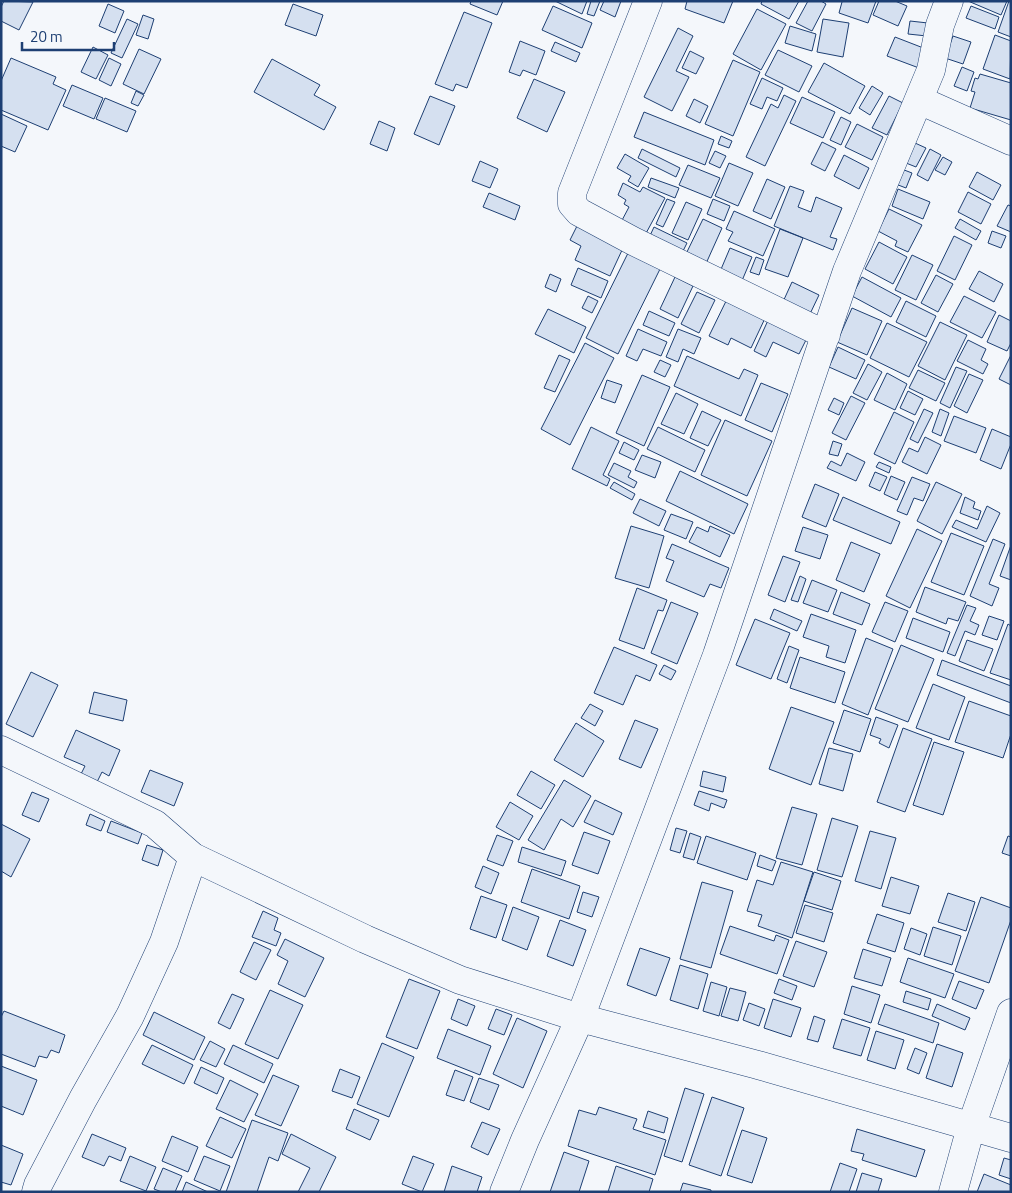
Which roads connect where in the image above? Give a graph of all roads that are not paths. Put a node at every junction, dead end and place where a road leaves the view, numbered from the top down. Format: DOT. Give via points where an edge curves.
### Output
graph roads {
  1 [pos="648,1"];
  2 [pos="949,1"];
  3 [pos="918,100"];
  4 [pos="1011,141"];
  5 [pos="826,335"];
  6 [pos="1,750"];
  7 [pos="193,857"];
  8 [pos="1011,1013"];
  9 [pos="580,1018"];
  10 [pos="971,1127"];
  11 [pos="1011,1138"];
  12 [pos="36,1192"];
  13 [pos="504,1192"];
  14 [pos="953,1192"];
  1 -- 5 [label="street" via="572,193 572,204 579,212 633,240"];
  2 -- 3 [label="street" via="940,25 931,70"];
  3 -- 4 [label="street"];
  3 -- 5 [label="street" via="847,270"];
  5 -- 9 [label="street" via="717,655"];
  6 -- 7 [label="street" via="154,824"];
  7 -- 9 [label="street" via="460,980"];
  7 -- 12 [label="street" via="164,942 130,1016"];
  8 -- 10 [label="street"];
  9 -- 10 [label="street" via="758,1065"];
  9 -- 13 [label="street"];
  10 -- 11 [label="street"];
  10 -- 14 [label="street"];
}
